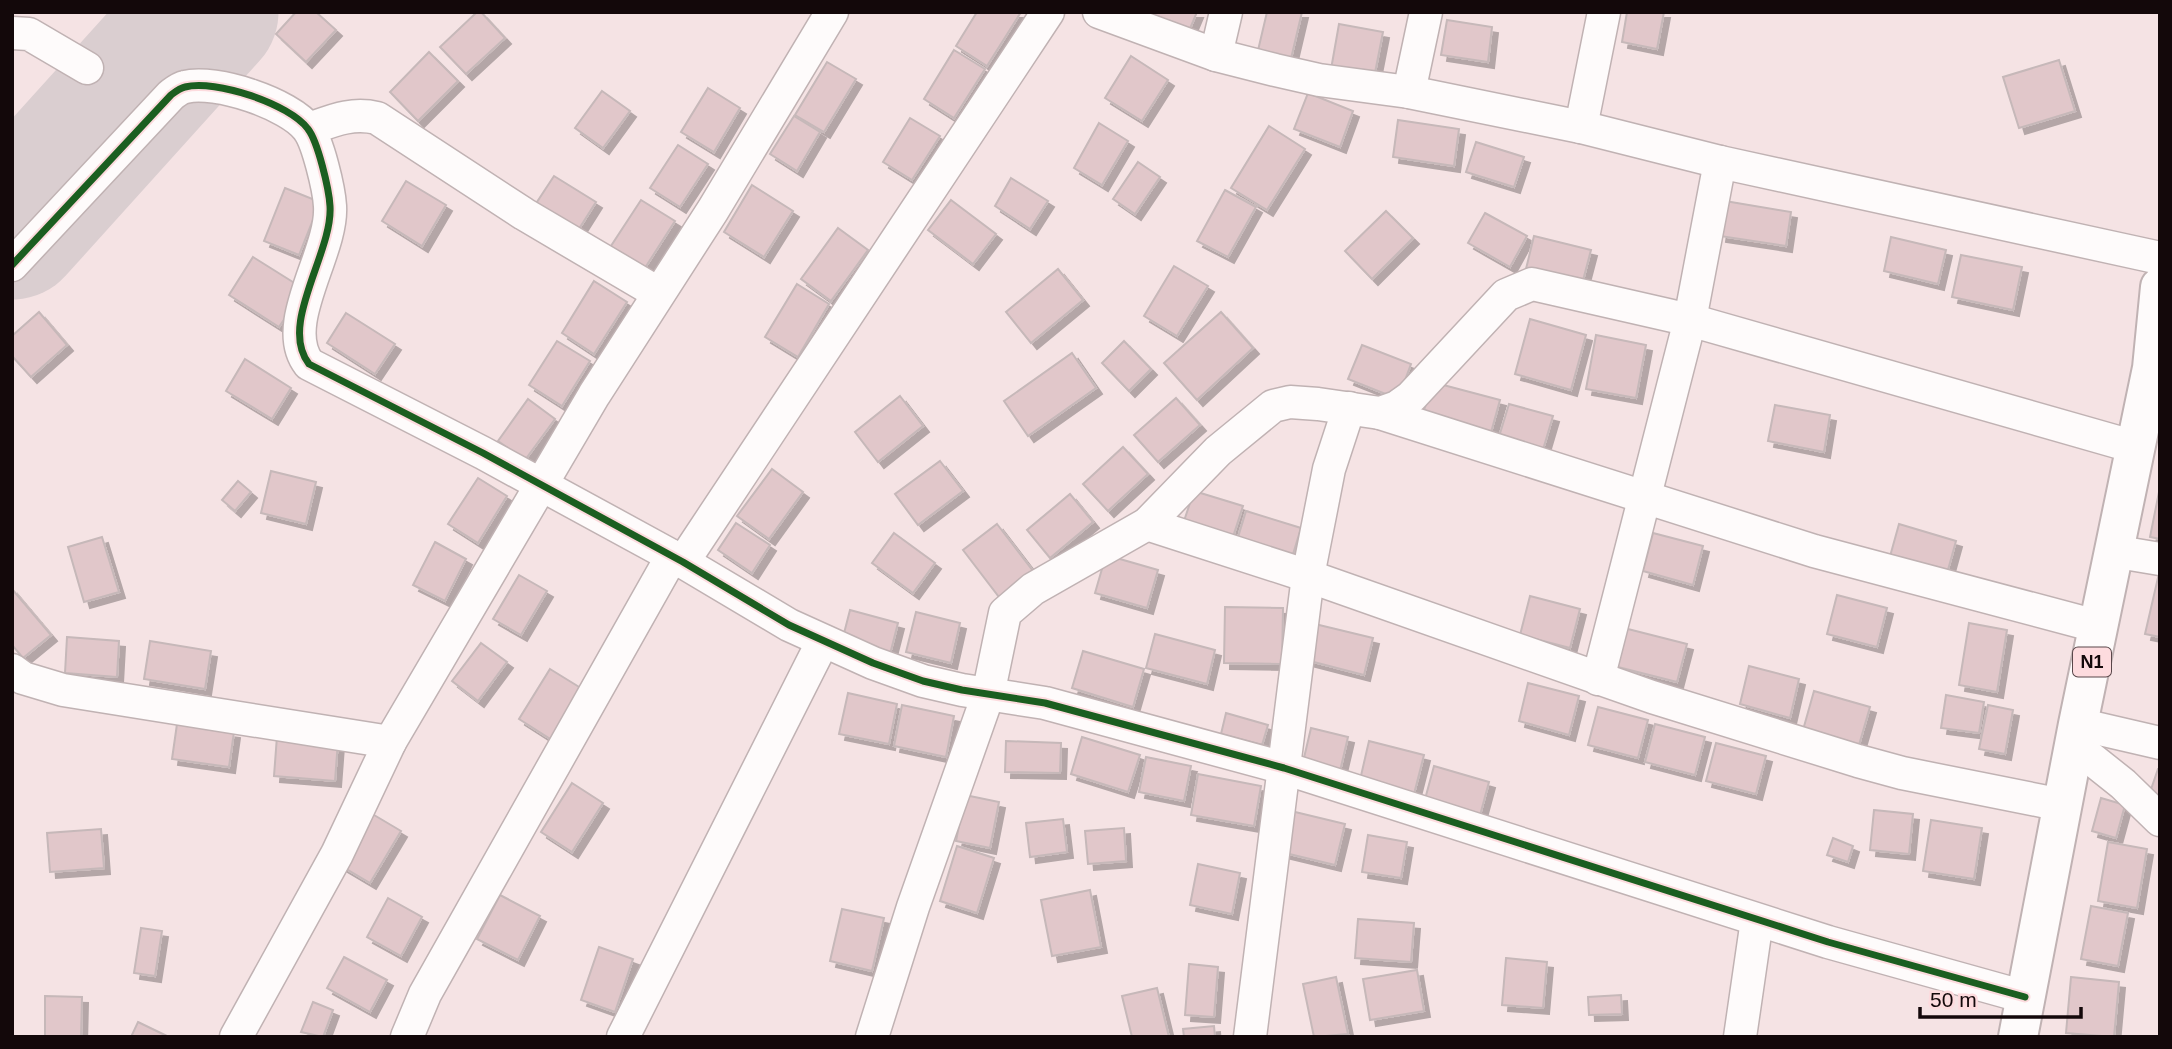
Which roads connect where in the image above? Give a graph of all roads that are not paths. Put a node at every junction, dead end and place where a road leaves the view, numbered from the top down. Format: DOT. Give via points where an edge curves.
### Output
graph roads {
  1 [pos="832,12"];
  2 [pos="1048,12"];
  3 [pos="1099,12"];
  4 [pos="1226,12"];
  5 [pos="1426,12"];
  6 [pos="1604,12"];
  7 [pos="12,33"];
  8 [pos="1216,55"];
  9 [pos="87,68"];
  10 [pos="1409,92"];
  11 [pos="1581,127"];
  12 [pos="309,129"];
  13 [pos="1720,162"];
  14 [pos="2160,258"];
  15 [pos="12,265"];
  16 [pos="2160,287"];
  17 [pos="658,293"];
  18 [pos="1690,320"];
  19 [pos="2156,369"];
  20 [pos="1364,411"];
  21 [pos="2135,447"];
  22 [pos="541,486"];
  23 [pos="1644,496"];
  24 [pos="1147,524"];
  25 [pos="2112,551"];
  26 [pos="677,559"];
  27 [pos="2160,559"];
  28 [pos="1308,576"];
  29 [pos="2100,627"];
  30 [pos="823,641"];
  31 [pos="12,670"];
  32 [pos="1598,679"];
  33 [pos="988,695"];
  34 [pos="2076,734"];
  35 [pos="390,742"];
  36 [pos="2160,743"];
  37 [pos="1284,768"];
  38 [pos="2062,805"];
  39 [pos="2160,820"];
  40 [pos="1757,920"];
  41 [pos="2025,997"];
  42 [pos="236,1037"];
  43 [pos="407,1037"];
  44 [pos="624,1037"];
  45 [pos="872,1037"];
  46 [pos="1250,1037"];
  47 [pos="1740,1037"];
  48 [pos="2018,1037"];
  1 -- 17 [label="street"];
  2 -- 26 [label="street"];
  3 -- 8 [label="street"];
  4 -- 8 [label="street"];
  5 -- 10 [label="street"];
  6 -- 11 [label="street"];
  7 -- 9 [label="street" via="29,34"];
  8 -- 10 [label="street" via="1319,80"];
  10 -- 11 [label="street"];
  11 -- 13 [label="street"];
  12 -- 15 [label="street" via="285,109 258,98 207,86 186,87 171,94"];
  12 -- 17 [label="street" via="343,117 377,118 524,214"];
  12 -- 22 [label="street" via="331,210 299,328 301,355 309,364"];
  13 -- 14 [label="street"];
  13 -- 18 [label="street"];
  16 -- 19 [label="main road, N1"];
  17 -- 22 [label="street"];
  18 -- 20 [label="street" via="1532,284 1517,288 1411,397 1397,407"];
  18 -- 21 [label="street"];
  18 -- 23 [label="street"];
  19 -- 21 [label="main road, N1"];
  20 -- 23 [label="street"];
  20 -- 24 [label="street" via="1290,402 1273,406 1218,451"];
  20 -- 28 [label="street" via="1329,469"];
  21 -- 25 [label="main road, N1"];
  22 -- 26 [label="street"];
  22 -- 35 [label="street"];
  23 -- 29 [label="street" via="1814,551"];
  23 -- 32 [label="street"];
  24 -- 28 [label="street"];
  24 -- 33 [label="street" via="1014,603 1005,613"];
  25 -- 27 [label="street"];
  25 -- 29 [label="main road, N1"];
  26 -- 30 [label="street"];
  26 -- 43 [label="street" via="425,994"];
  28 -- 32 [label="street"];
  28 -- 37 [label="street"];
  29 -- 34 [label="main road, N1"];
  30 -- 33 [label="street" via="923,681"];
  30 -- 44 [label="street"];
  31 -- 35 [label="street" via="63,691"];
  32 -- 38 [label="street" via="1902,773"];
  33 -- 37 [label="street" via="1045,703"];
  33 -- 45 [label="street"];
  34 -- 36 [label="street"];
  34 -- 38 [label="main road, N1"];
  34 -- 39 [label="street"];
  35 -- 42 [label="street" via="337,854"];
  37 -- 40 [label="street"];
  37 -- 46 [label="street"];
  38 -- 41 [label="main road, N1"];
  40 -- 41 [label="street"];
  40 -- 47 [label="street"];
  41 -- 48 [label="main road, N1"];
}
